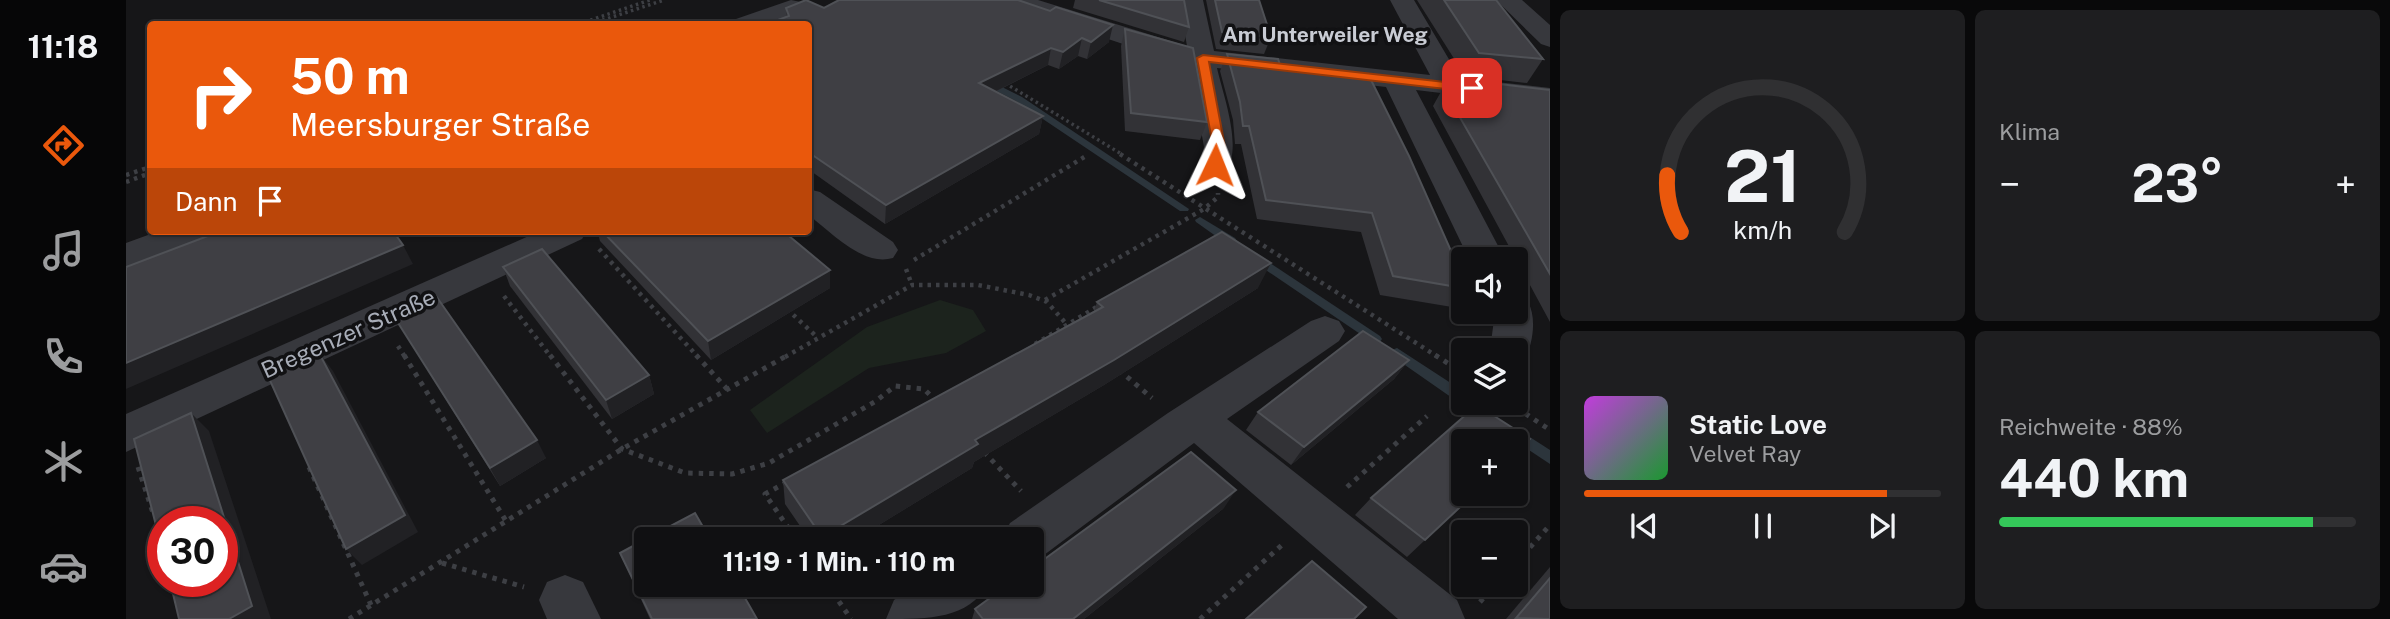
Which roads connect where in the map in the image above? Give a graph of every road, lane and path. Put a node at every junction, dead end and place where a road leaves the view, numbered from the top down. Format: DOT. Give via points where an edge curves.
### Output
graph roads {
  1 [pos="650,0"];
  2 [pos="664,0"];
  3 [pos="1014,0"];
  4 [pos="1191,0"];
  5 [pos="1402,0"];
  6 [pos="1508,0"];
  7 [pos="792,7"];
  8 [pos="588,21"];
  9 [pos="600,21"];
  10 [pos="753,21"];
  11 [pos="1550,39"];
  12 [pos="1203,58"];
  13 [pos="1397,80"];
  14 [pos="1004,83"];
  15 [pos="1450,86"];
  16 [pos="1550,97"];
  17 [pos="1050,111"];
  18 [pos="1042,114"];
  19 [pos="1086,156"];
  20 [pos="1215,165"];
  21 [pos="147,168"];
  22 [pos="147,174"];
  23 [pos="126,175"];
  24 [pos="126,181"];
  25 [pos="812,202"];
  26 [pos="1204,209"];
  27 [pos="182,235"];
  28 [pos="393,235"];
  29 [pos="581,236"];
  30 [pos="382,240"];
  31 [pos="1481,247"];
  32 [pos="126,256"];
  33 [pos="892,258"];
  34 [pos="485,271"];
  35 [pos="1111,299"];
  36 [pos="1045,300"];
  37 [pos="786,308"];
  38 [pos="380,318"];
  39 [pos="1066,324"];
  40 [pos="1325,331"];
  41 [pos="1076,333"];
  42 [pos="817,337"];
  43 [pos="1032,346"];
  44 [pos="1451,365"];
  45 [pos="1115,367"];
  46 [pos="728,390"];
  47 [pos="930,406"];
  48 [pos="1528,415"];
  49 [pos="1191,423"];
  50 [pos="1550,430"];
  51 [pos="127,434"];
  52 [pos="976,443"];
  53 [pos="622,449"];
  54 [pos="305,457"];
  55 [pos="799,475"];
  56 [pos="150,506"];
  57 [pos="506,521"];
  58 [pos="1550,525"];
  59 [pos="788,527"];
  60 [pos="1035,527"];
  61 [pos="1044,527"];
  62 [pos="1528,550"];
  63 [pos="441,562"];
  64 [pos="836,597"];
  65 [pos="944,597"];
  66 [pos="371,606"];
  67 [pos="569,609"];
  68 [pos="349,619"];
  69 [pos="851,619"];
  70 [pos="913,619"];
  71 [pos="1438,619"];
  1 -- 8 [label="path"];
  2 -- 9 [label="path"];
  3 -- 12 [label="street"];
  4 -- 12 [label="street"];
  5 -- 15 [label="street"];
  6 -- 11 [label="street"];
  7 -- 10 [label="street"];
  12 -- 13 [label="street"];
  12 -- 20 [label="street" via="1219,147"];
  13 -- 15 [label="street"];
  13 -- 31 [label="street"];
  14 -- 17 [label="path"];
  15 -- 16 [label="street"];
  17 -- 18 [label="path"];
  17 -- 26 [label="path"];
  19 -- 33 [label="path"];
  21 -- 23 [label="path"];
  22 -- 24 [label="path"];
  25 -- 33 [label="street"];
  26 -- 36 [label="path"];
  26 -- 44 [label="path"];
  27 -- 32 [label="street"];
  28 -- 30 [label="path"];
  29 -- 34 [label="street, Bregenzer Straße"];
  29 -- 46 [label="path"];
  34 -- 38 [label="street, Bregenzer Straße"];
  34 -- 53 [label="path"];
  35 -- 39 [label="path"];
  36 -- 39 [label="path"];
  36 -- 42 [label="path" via="971,284 912,285"];
  37 -- 42 [label="path"];
  38 -- 51 [label="street, Bregenzer Straße"];
  38 -- 57 [label="path"];
  39 -- 41 [label="path"];
  39 -- 43 [label="path"];
  40 -- 49 [label="street"];
  42 -- 46 [label="path"];
  45 -- 49 [label="path"];
  46 -- 53 [label="path"];
  47 -- 53 [label="path" via="939,404 924,389 895,386 769,463 732,474 685,473"];
  48 -- 50 [label="path"];
  49 -- 61 [label="street"];
  49 -- 71 [label="street"];
  51 -- 56 [label="path"];
  52 -- 60 [label="path"];
  53 -- 57 [label="path"];
  54 -- 66 [label="path"];
  55 -- 59 [label="path" via="765,494"];
  57 -- 63 [label="path"];
  58 -- 62 [label="path"];
  63 -- 66 [label="path"];
  63 -- 67 [label="path"];
  64 -- 69 [label="path"];
  65 -- 70 [label="street"];
  66 -- 68 [label="path"];
}
